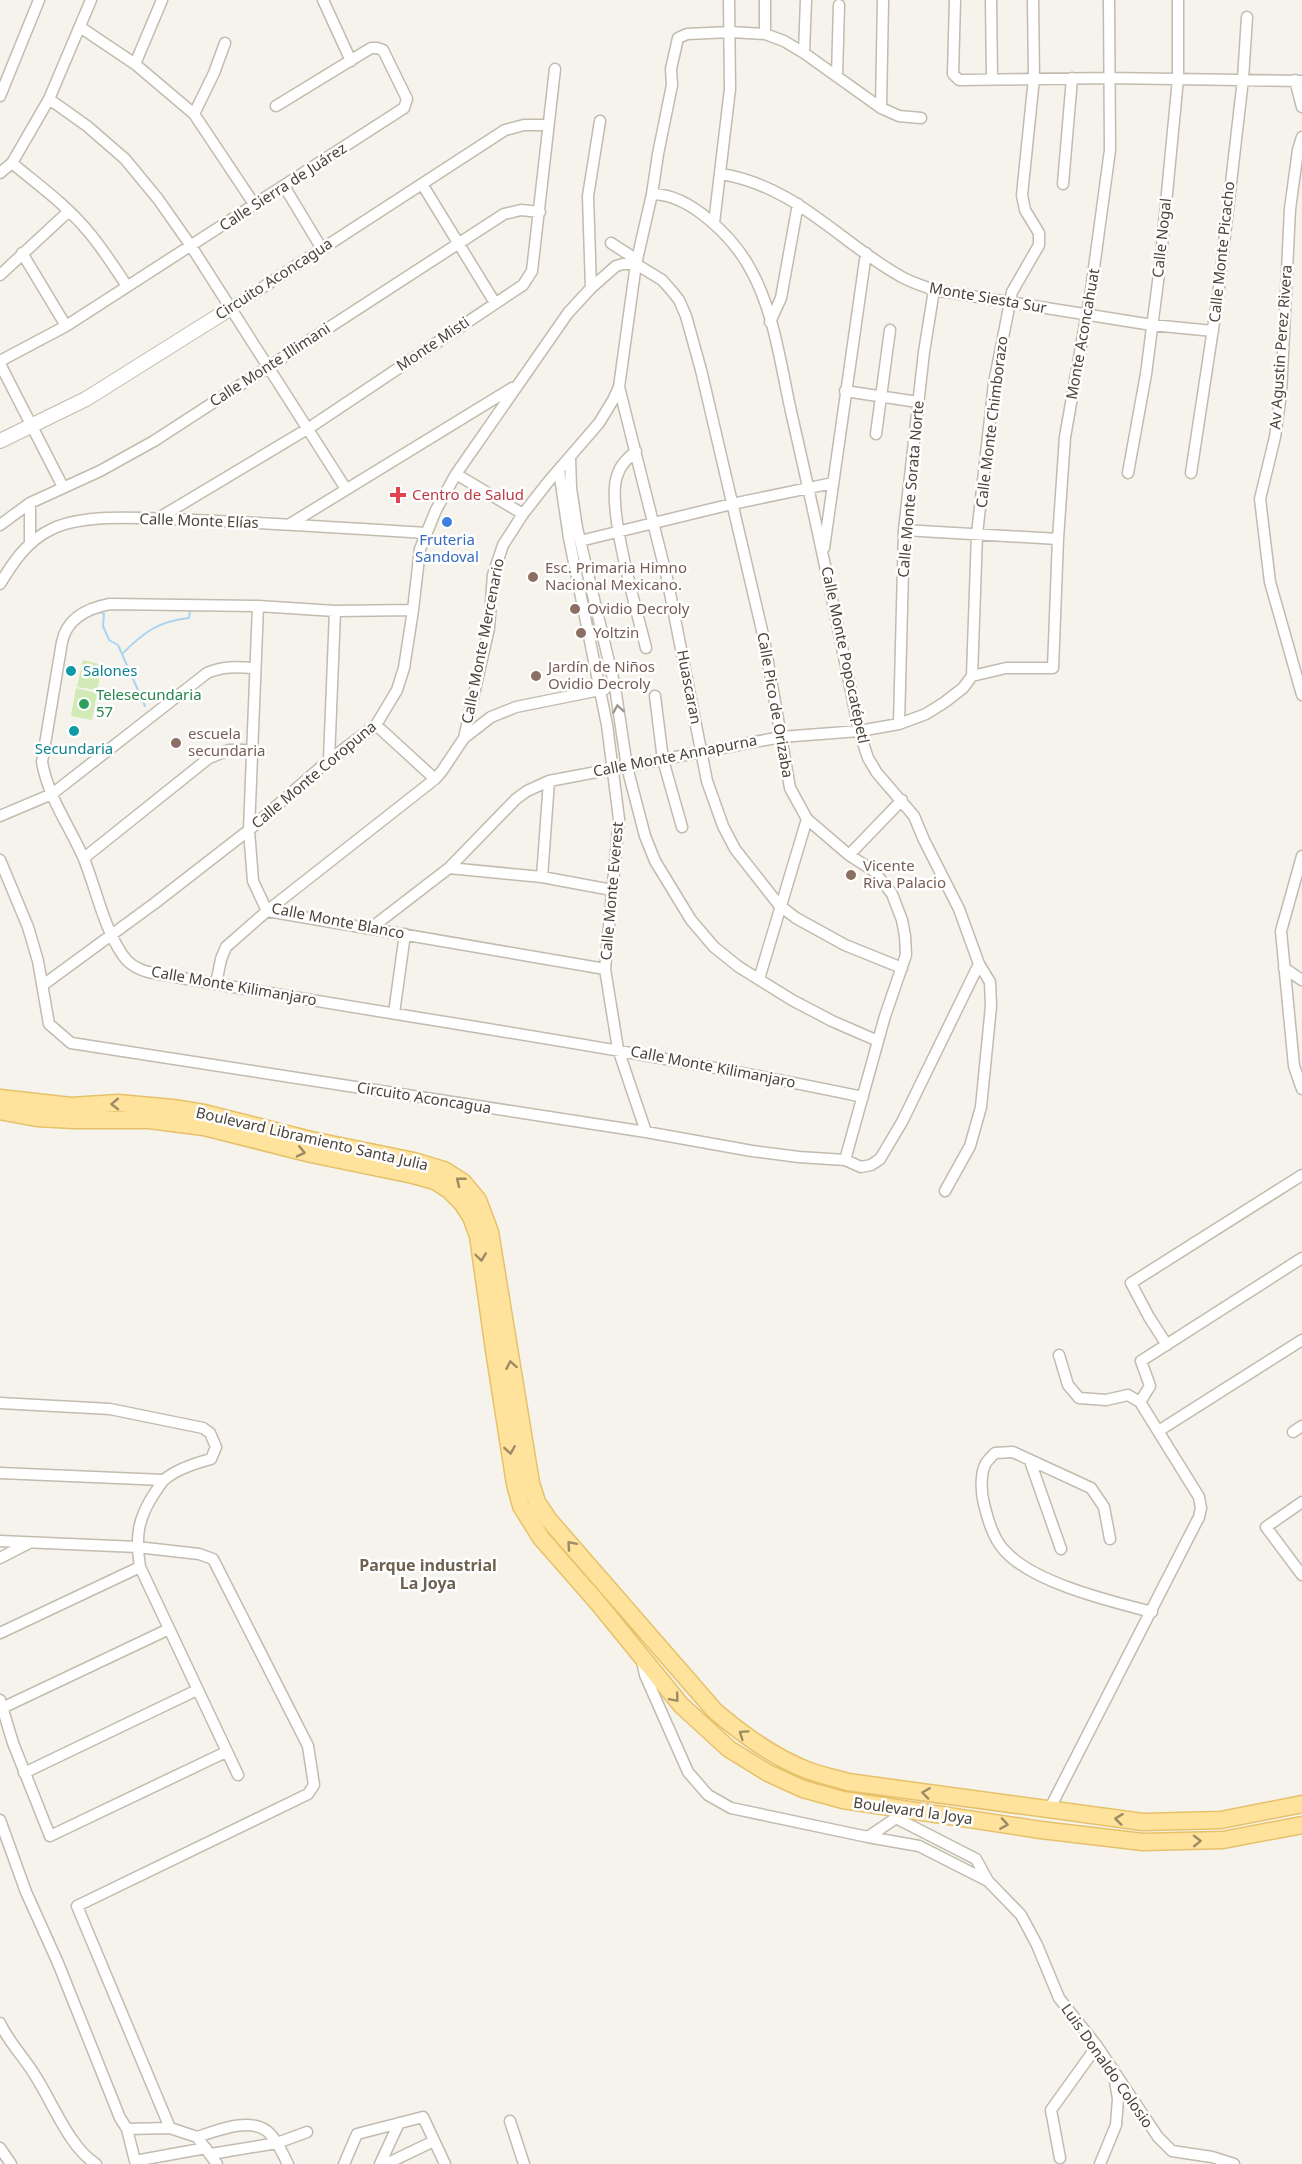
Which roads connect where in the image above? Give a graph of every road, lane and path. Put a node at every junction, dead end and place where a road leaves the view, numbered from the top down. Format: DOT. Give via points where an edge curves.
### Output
graph roads {
  1 [pos="39,0"];
  2 [pos="91,0"];
  3 [pos="162,0"];
  4 [pos="324,0"];
  5 [pos="729,0"];
  6 [pos="765,0"];
  7 [pos="806,0"];
  8 [pos="883,0"];
  9 [pos="955,0"];
  10 [pos="991,0"];
  11 [pos="1033,0"];
  12 [pos="1109,0"];
  13 [pos="1178,0"];
  14 [pos="839,5"];
  15 [pos="1247,17"];
  16 [pos="80,27"];
  17 [pos="731,32"];
  18 [pos="765,34"];
  19 [pos="225,43"];
  20 [pos="804,54"];
  21 [pos="351,61"];
  22 [pos="135,64"];
  23 [pos="555,69"];
  24 [pos="837,76"];
  25 [pos="1034,78"];
  26 [pos="1072,78"];
  27 [pos="1109,78"];
  28 [pos="992,79"];
  29 [pos="1178,79"];
  30 [pos="1243,79"];
  31 [pos="1298,81"];
  32 [pos="0,96"];
  33 [pos="48,99"];
  34 [pos="276,106"];
  35 [pos="1302,107"];
  36 [pos="881,108"];
  37 [pos="194,114"];
  38 [pos="921,118"];
  39 [pos="600,121"];
  40 [pos="548,125"];
  41 [pos="1302,137"];
  42 [pos="12,163"];
  43 [pos="0,173"];
  44 [pos="721,174"];
  45 [pos="422,184"];
  46 [pos="1063,184"];
  47 [pos="284,186"];
  48 [pos="652,194"];
  49 [pos="254,204"];
  50 [pos="798,204"];
  51 [pos="69,211"];
  52 [pos="540,212"];
  53 [pos="714,224"];
  54 [pos="459,242"];
  55 [pos="610,243"];
  56 [pos="191,246"];
  57 [pos="322,249"];
  58 [pos="22,253"];
  59 [pos="866,253"];
  60 [pos="637,262"];
  61 [pos="0,275"];
  62 [pos="127,286"];
  63 [pos="591,288"];
  64 [pos="934,290"];
  65 [pos="1009,302"];
  66 [pos="495,303"];
  67 [pos="231,308"];
  68 [pos="1087,315"];
  69 [pos="770,322"];
  70 [pos="1152,325"];
  71 [pos="66,326"];
  72 [pos="890,330"];
  73 [pos="1213,331"];
  74 [pos="0,362"];
  75 [pos="268,365"];
  76 [pos="516,386"];
  77 [pos="619,387"];
  78 [pos="845,391"];
  79 [pos="882,396"];
  80 [pos="918,402"];
  81 [pos="33,425"];
  82 [pos="309,428"];
  83 [pos="876,434"];
  84 [pos="0,441"];
  85 [pos="636,451"];
  86 [pos="570,458"];
  87 [pos="559,470"];
  88 [pos="1191,472"];
  89 [pos="1128,473"];
  90 [pos="456,474"];
  91 [pos="833,483"];
  92 [pos="63,487"];
  93 [pos="808,487"];
  94 [pos="346,489"];
  95 [pos="30,504"];
  96 [pos="732,504"];
  97 [pos="523,514"];
  98 [pos="156,519"];
  99 [pos="655,523"];
  100 [pos="290,524"];
  101 [pos="0,525"];
  102 [pos="904,530"];
  103 [pos="619,531"];
  104 [pos="425,533"];
  105 [pos="977,534"];
  106 [pos="1058,539"];
  107 [pos="580,541"];
  108 [pos="30,543"];
  109 [pos="823,557"];
  110 [pos="0,584"];
  111 [pos="258,606"];
  112 [pos="413,610"];
  113 [pos="335,611"];
  114 [pos="646,648"];
  115 [pos="255,668"];
  116 [pos="972,676"];
  117 [pos="615,687"];
  118 [pos="599,690"];
  119 [pos="1302,695"];
  120 [pos="655,696"];
  121 [pos="899,724"];
  122 [pos="375,725"];
  123 [pos="860,731"];
  124 [pos="781,736"];
  125 [pos="464,738"];
  126 [pos="252,750"];
  127 [pos="701,752"];
  128 [pos="328,760"];
  129 [pos="663,760"];
  130 [pos="627,767"];
  131 [pos="613,768"];
  132 [pos="435,779"];
  133 [pos="549,781"];
  134 [pos="52,794"];
  135 [pos="902,800"];
  136 [pos="0,816"];
  137 [pos="807,819"];
  138 [pos="682,827"];
  139 [pos="249,830"];
  140 [pos="849,855"];
  141 [pos="1302,856"];
  142 [pos="84,858"];
  143 [pos="0,860"];
  144 [pos="448,868"];
  145 [pos="542,877"];
  146 [pos="612,890"];
  147 [pos="781,907"];
  148 [pos="267,911"];
  149 [pos="370,928"];
  150 [pos="405,934"];
  151 [pos="112,935"];
  152 [pos="979,964"];
  153 [pos="902,968"];
  154 [pos="1284,968"];
  155 [pos="605,969"];
  156 [pos="759,979"];
  157 [pos="1302,980"];
  158 [pos="216,984"];
  159 [pos="43,985"];
  160 [pos="394,1013"];
  161 [pos="878,1041"];
  162 [pos="618,1049"];
  163 [pos="1302,1089"];
  164 [pos="863,1097"];
  165 [pos="0,1098"];
  166 [pos="0,1111"];
  167 [pos="646,1132"];
  168 [pos="845,1160"];
  169 [pos="1302,1174"];
  170 [pos="945,1191"];
  171 [pos="1302,1258"];
  172 [pos="1302,1340"];
  173 [pos="1167,1345"];
  174 [pos="1059,1355"];
  175 [pos="1140,1402"];
  176 [pos="0,1403"];
  177 [pos="1160,1430"];
  178 [pos="1030,1461"];
  179 [pos="0,1473"];
  180 [pos="164,1480"];
  181 [pos="1302,1502"];
  182 [pos="1110,1539"];
  183 [pos="0,1541"];
  184 [pos="31,1542"];
  185 [pos="137,1547"];
  186 [pos="1061,1549"];
  187 [pos="0,1558"];
  188 [pos="140,1567"];
  189 [pos="1302,1575"];
  190 [pos="609,1590"];
  191 [pos="598,1603"];
  192 [pos="1152,1612"];
  193 [pos="169,1629"];
  194 [pos="0,1633"];
  195 [pos="642,1658"];
  196 [pos="197,1690"];
  197 [pos="1,1704"];
  198 [pos="226,1752"];
  199 [pos="24,1773"];
  200 [pos="238,1775"];
  201 [pos="1302,1804"];
  202 [pos="1049,1810"];
  203 [pos="899,1813"];
  204 [pos="0,1820"];
  205 [pos="1302,1825"];
  206 [pos="868,1837"];
  207 [pos="988,1881"];
  208 [pos="0,2023"];
  209 [pos="1096,2046"];
  210 [pos="1113,2070"];
  211 [pos="510,2121"];
  212 [pos="399,2124"];
  213 [pos="170,2128"];
  214 [pos="127,2129"];
  215 [pos="307,2132"];
  216 [pos="197,2137"];
  217 [pos="434,2141"];
  218 [pos="277,2143"];
  219 [pos="0,2148"];
  220 [pos="211,2156"];
  221 [pos="1060,2158"];
  222 [pos="11,2164"];
  223 [pos="96,2164"];
  224 [pos="288,2164"];
  225 [pos="344,2164"];
  226 [pos="380,2164"];
  227 [pos="386,2164"];
  228 [pos="445,2164"];
  229 [pos="524,2164"];
  230 [pos="1100,2164"];
  231 [pos="1234,2164"];
  1 -- 32 [label="street"];
  2 -- 16 [label="street"];
  3 -- 22 [label="street"];
  4 -- 21 [label="street"];
  5 -- 17 [label="street"];
  6 -- 18 [label="street"];
  7 -- 20 [label="street"];
  8 -- 36 [label="street"];
  9 -- 28 [label="street" via="953,74 957,79"];
  10 -- 28 [label="street"];
  11 -- 25 [label="street, Calle Monte Chimborazo"];
  12 -- 27 [label="street, Monte Aconcahuat"];
  13 -- 29 [label="street, Calle Nogal"];
  14 -- 24 [label="street"];
  15 -- 30 [label="street, Calle Monte Picacho"];
  16 -- 22 [label="street"];
  16 -- 33 [label="street"];
  17 -- 18 [label="street"];
  17 -- 44 [label="street" via="730,89"];
  17 -- 48 [label="street, Calle Monte Mercenario" via="678,38"];
  18 -- 20 [label="street"];
  19 -- 37 [label="street"];
  20 -- 24 [label="street"];
  21 -- 34 [label="street, Calle Sierra de Juárez"];
  21 -- 47 [label="street, Calle Sierra de Juárez" via="371,48 382,50 407,104"];
  22 -- 37 [label="street"];
  23 -- 40 [label="street, Monte Misti"];
  24 -- 36 [label="street"];
  25 -- 26 [label="street"];
  25 -- 28 [label="street"];
  25 -- 65 [label="street, Calle Monte Chimborazo" via="1022,195 1025,210 1039,233 1039,245"];
  26 -- 27 [label="street"];
  26 -- 46 [label="street"];
  27 -- 29 [label="street"];
  27 -- 68 [label="street, Monte Aconcahuat" via="1110,150"];
  29 -- 30 [label="street"];
  29 -- 70 [label="street, Calle Nogal"];
  30 -- 31 [label="street"];
  30 -- 73 [label="street, Calle Monte Picacho"];
  31 -- 35 [label="street"];
  33 -- 42 [label="street"];
  33 -- 56 [label="street" via="87,126 141,175"];
  36 -- 38 [label="street" via="899,116"];
  37 -- 49 [label="street"];
  39 -- 63 [label="street" via="588,196"];
  40 -- 45 [label="street, Circuito Aconcagua" via="505,130"];
  40 -- 52 [label="street, Monte Misti"];
  41 -- 119 [label="street, Av Agustin Perez Rivera" via="1290,209 1281,394 1260,499 1270,582"];
  42 -- 43 [label="street"];
  42 -- 51 [label="street"];
  44 -- 50 [label="street, Monte Siesta Sur" via="755,181"];
  44 -- 53 [label="street"];
  45 -- 54 [label="street"];
  45 -- 57 [label="street, Circuito Aconcagua"];
  47 -- 49 [label="street, Calle Sierra de Juárez"];
  47 -- 57 [label="street"];
  48 -- 53 [label="street, Calle Monte Popocatépetl" via="679,200"];
  48 -- 60 [label="street, Calle Monte Mercenario"];
  49 -- 56 [label="street, Calle Sierra de Juárez"];
  50 -- 59 [label="street, Monte Siesta Sur"];
  50 -- 69 [label="street" via="781,298"];
  51 -- 58 [label="street"];
  51 -- 62 [label="street" via="106,253"];
  52 -- 54 [label="street, Calle Monte Illimani" via="512,211"];
  52 -- 66 [label="street, Monte Misti" via="529,278"];
  53 -- 69 [label="street, Calle Monte Popocatépetl" via="751,270"];
  54 -- 66 [label="street"];
  54 -- 75 [label="street, Calle Monte Illimani"];
  55 -- 60 [label="street"];
  56 -- 62 [label="street, Calle Sierra de Juárez"];
  56 -- 67 [label="street"];
  57 -- 67 [label="street, Circuito Aconcagua"];
  58 -- 61 [label="street"];
  58 -- 71 [label="street"];
  59 -- 64 [label="street, Monte Siesta Sur" via="901,277"];
  59 -- 78 [label="street"];
  60 -- 63 [label="street, Calle Monte Coropuna" via="616,267"];
  60 -- 77 [label="street, Calle Monte Mercenario"];
  60 -- 96 [label="street, Calle Pico de Orizaba" via="672,290 686,316"];
  62 -- 71 [label="street, Calle Sierra de Juárez"];
  63 -- 76 [label="street, Calle Monte Coropuna" via="568,313"];
  64 -- 65 [label="street, Monte Siesta Sur"];
  64 -- 80 [label="street, Calle Monte Sorata Norte"];
  65 -- 68 [label="street, Monte Siesta Sur"];
  65 -- 105 [label="street, Calle Monte Chimborazo" via="994,383"];
  66 -- 82 [label="street, Monte Misti"];
  67 -- 75 [label="street"];
  67 -- 81 [label="street, Circuito Aconcagua" via="86,399"];
  68 -- 70 [label="street, Monte Siesta Sur"];
  68 -- 106 [label="street, Monte Aconcahuat" via="1065,437"];
  69 -- 93 [label="street, Calle Monte Popocatépetl"];
  70 -- 73 [label="street, Monte Siesta Sur"];
  70 -- 89 [label="street, Calle Nogal"];
  71 -- 74 [label="street, Calle Sierra de Juárez"];
  72 -- 79 [label="street"];
  73 -- 88 [label="street, Calle Monte Picacho"];
  74 -- 81 [label="street"];
  75 -- 82 [label="street"];
  75 -- 92 [label="street, Calle Monte Illimani" via="145,447"];
  76 -- 90 [label="street, Calle Monte Coropuna"];
  76 -- 94 [label="street"];
  77 -- 85 [label="street, Huascaran"];
  77 -- 86 [label="street, Calle Monte Mercenario" via="599,423"];
  78 -- 79 [label="street"];
  78 -- 91 [label="street"];
  79 -- 80 [label="street"];
  79 -- 83 [label="street"];
  80 -- 102 [label="street, Calle Monte Sorata Norte"];
  81 -- 84 [label="street, Circuito Aconcagua"];
  81 -- 92 [label="street"];
  82 -- 94 [label="street"];
  82 -- 98 [label="street, Monte Misti"];
  85 -- 99 [label="street, Huascaran"];
  85 -- 103 [label="street" via="621,465 613,494"];
  86 -- 87 [label="street, Calle Monte Mercenario"];
  86 -- 107 [label="street"];
  87 -- 97 [label="street, Calle Monte Mercenario"];
  87 -- 118 [label="street, Calle Monte Everest"];
  90 -- 97 [label="street"];
  90 -- 104 [label="street, Calle Monte Coropuna"];
  91 -- 93 [label="street"];
  91 -- 109 [label="street"];
  92 -- 95 [label="street, Calle Monte Illimani"];
  93 -- 96 [label="street"];
  93 -- 109 [label="street, Calle Monte Popocatépetl"];
  94 -- 100 [label="street"];
  95 -- 101 [label="street, Calle Monte Illimani"];
  95 -- 108 [label="street"];
  96 -- 99 [label="street"];
  96 -- 124 [label="street, Calle Pico de Orizaba" via="764,639"];
  97 -- 125 [label="street, Calle Monte Mercenario" via="504,545 493,575 489,628"];
  98 -- 100 [label="street, Calle Monte Elías"];
  98 -- 108 [label="street, Calle Monte Elías" via="70,522"];
  99 -- 103 [label="street"];
  99 -- 127 [label="street, Huascaran"];
  100 -- 104 [label="street, Calle Monte Elías"];
  102 -- 105 [label="street"];
  102 -- 121 [label="street, Calle Monte Sorata Norte"];
  103 -- 107 [label="street"];
  103 -- 114 [label="street"];
  104 -- 112 [label="street, Calle Monte Coropuna"];
  105 -- 106 [label="street"];
  105 -- 116 [label="street, Calle Monte Chimborazo"];
  106 -- 116 [label="street, Monte Aconcahuat" via="1053,668 1006,668"];
  107 -- 117 [label="street"];
  108 -- 110 [label="street, Calle Monte Elías"];
  109 -- 123 [label="street, Calle Monte Popocatépetl"];
  111 -- 113 [label="street, Calle Monte Kilimanjaro"];
  111 -- 115 [label="street, Calle Monte Blanco"];
  111 -- 134 [label="street, Calle Monte Kilimanjaro" via="110,604 95,607 72,621 63,634 42,762"];
  112 -- 113 [label="street, Calle Monte Kilimanjaro"];
  112 -- 122 [label="street, Calle Monte Coropuna" via="398,690"];
  113 -- 128 [label="street"];
  115 -- 126 [label="street, Calle Monte Blanco"];
  115 -- 134 [label="street" via="230,666 207,673"];
  116 -- 121 [label="street, Calle Monte Annapurna" via="945,702"];
  117 -- 118 [label="street"];
  130 -- 117 [label="street, one-way"];
  118 -- 125 [label="street" via="516,707 491,717"];
  118 -- 131 [label="street, Calle Monte Everest"];
  120 -- 129 [label="street"];
  121 -- 123 [label="street, Calle Monte Annapurna"];
  122 -- 128 [label="street, Calle Monte Coropuna"];
  122 -- 132 [label="street"];
  123 -- 124 [label="street, Calle Monte Annapurna"];
  123 -- 135 [label="street, Calle Monte Popocatépetl" via="877,773"];
  124 -- 127 [label="street, Calle Monte Annapurna"];
  124 -- 137 [label="street, Calle Pico de Orizaba" via="790,788"];
  125 -- 132 [label="street, Calle Monte Mercenario"];
  126 -- 139 [label="street, Calle Monte Blanco"];
  126 -- 142 [label="street" via="229,750 209,758"];
  127 -- 129 [label="street, Calle Monte Annapurna"];
  127 -- 147 [label="street, Huascaran" via="723,826 742,858"];
  128 -- 139 [label="street, Calle Monte Coropuna"];
  129 -- 130 [label="street, Calle Monte Annapurna"];
  129 -- 138 [label="street"];
  130 -- 131 [label="street, Calle Monte Annapurna"];
  130 -- 156 [label="street" via="655,861 691,920 714,947"];
  131 -- 133 [label="street, Calle Monte Annapurna"];
  131 -- 146 [label="street, Calle Monte Everest" via="619,819"];
  132 -- 148 [label="street, Calle Monte Mercenario"];
  133 -- 144 [label="street, Calle Monte Annapurna" via="516,799"];
  133 -- 145 [label="street"];
  134 -- 136 [label="street"];
  134 -- 142 [label="street, Calle Monte Kilimanjaro"];
  135 -- 140 [label="street"];
  135 -- 152 [label="street, Calle Monte Popocatépetl" via="914,816 959,909"];
  137 -- 140 [label="street, Calle Pico de Orizaba"];
  137 -- 147 [label="street"];
  139 -- 148 [label="street, Calle Monte Blanco" via="254,881"];
  139 -- 151 [label="street, Calle Monte Coropuna"];
  140 -- 153 [label="street, Calle Pico de Orizaba" via="874,872 892,894 905,936"];
  141 -- 154 [label="street" via="1281,931"];
  142 -- 151 [label="street, Calle Monte Kilimanjaro"];
  143 -- 159 [label="street, Circuito Aconcagua" via="28,927"];
  144 -- 145 [label="street"];
  144 -- 149 [label="street, Calle Monte Annapurna"];
  145 -- 146 [label="street"];
  146 -- 155 [label="street, Calle Monte Everest"];
  147 -- 153 [label="street, Huascaran" via="845,945"];
  147 -- 156 [label="street"];
  148 -- 149 [label="street, Calle Monte Blanco"];
  148 -- 158 [label="street, Calle Monte Mercenario" via="226,947"];
  149 -- 150 [label="street, Calle Monte Blanco"];
  150 -- 155 [label="street, Calle Monte Blanco"];
  150 -- 160 [label="street"];
  151 -- 158 [label="street, Calle Monte Kilimanjaro" via="124,957 139,969"];
  151 -- 159 [label="street, Calle Monte Coropuna"];
  152 -- 168 [label="street" via="903,1122 880,1158 861,1167"];
  152 -- 170 [label="street, Calle Monte Popocatépetl" via="990,982 991,1006 981,1107 970,1146"];
  153 -- 161 [label="street, Calle Pico de Orizaba"];
  154 -- 157 [label="street"];
  154 -- 163 [label="street" via="1294,1066"];
  155 -- 162 [label="street, Calle Monte Everest"];
  156 -- 161 [label="street" via="832,1021"];
  158 -- 160 [label="street, Calle Monte Kilimanjaro"];
  159 -- 167 [label="street, Circuito Aconcagua" via="49,1024 71,1043"];
  160 -- 162 [label="street, Calle Monte Kilimanjaro"];
  161 -- 164 [label="street, Calle Pico de Orizaba"];
  162 -- 164 [label="street, Calle Monte Kilimanjaro"];
  162 -- 167 [label="street, Calle Monte Everest"];
  164 -- 168 [label="street, Calle Pico de Orizaba"];
  190 -- 165 [label="main road, Boulevard Libramiento Santa Julia, one-way" via="537,1502 490,1232 478,1200 463,1182 444,1170 414,1161 204,1113 146,1105 72,1106"];
  166 -- 191 [label="main road, Boulevard Libramiento Santa Julia, one-way" via="46,1118 149,1120 204,1127 311,1155 413,1175 449,1190 471,1216 478,1236 521,1506 541,1538"];
  167 -- 168 [label="street, Circuito Aconcagua" via="799,1157"];
  169 -- 173 [label="street" via="1131,1283"];
  171 -- 173 [label="street"];
  172 -- 177 [label="street"];
  173 -- 175 [label="street" via="1141,1361 1150,1386"];
  174 -- 175 [label="street" via="1068,1385 1079,1398 1106,1400 1128,1395"];
  175 -- 177 [label="street"];
  176 -- 180 [label="street" via="110,1409 203,1428 210,1433 216,1448 211,1459"];
  177 -- 192 [label="street" via="1199,1497 1201,1508"];
  178 -- 182 [label="street" via="1091,1488 1104,1506"];
  178 -- 186 [label="street"];
  178 -- 192 [label="street" via="1013,1452 995,1453 982,1474 983,1500 1003,1549 1018,1563 1050,1579"];
  179 -- 180 [label="street"];
  180 -- 185 [label="street" via="140,1519"];
  181 -- 189 [label="street" via="1266,1527"];
  183 -- 184 [label="street"];
  184 -- 185 [label="street"];
  184 -- 187 [label="street"];
  185 -- 188 [label="street"];
  185 -- 213 [label="street" via="213,1559 308,1746 314,1785 308,1794 77,1906"];
  188 -- 193 [label="street"];
  188 -- 194 [label="street"];
  202 -- 190 [label="main road, Boulevard la Joya, one-way" via="848,1782 806,1770 739,1732 715,1711"];
  191 -- 195 [label="main road, Boulevard la Joya"];
  192 -- 202 [label="street"];
  193 -- 196 [label="street"];
  193 -- 197 [label="street"];
  195 -- 203 [label="main road, Boulevard la Joya, one-way" via="709,1732 768,1773 803,1789"];
  195 -- 206 [label="street, Luis Donaldo Colosio" via="645,1675 688,1772 708,1795 731,1808"];
  196 -- 198 [label="street"];
  196 -- 199 [label="street"];
  197 -- 199 [label="street"];
  198 -- 199 [label="street" via="50,1836"];
  198 -- 200 [label="street"];
  201 -- 202 [label="main road, Boulevard la Joya, one-way" via="1221,1820 1143,1822"];
  203 -- 205 [label="main road, Boulevard la Joya, one-way" via="1143,1842 1223,1840"];
  203 -- 206 [label="street"];
  203 -- 207 [label="street" via="976,1859"];
  204 -- 214 [label="street" via="26,1892"];
  206 -- 207 [label="street, Luis Donaldo Colosio" via="919,1846"];
  207 -- 209 [label="street, Luis Donaldo Colosio" via="1021,1915 1059,1998"];
  208 -- 223 [label="street" via="36,2075 65,2130"];
  209 -- 210 [label="street, Luis Donaldo Colosio"];
  209 -- 221 [label="street" via="1051,2110"];
  210 -- 230 [label="street" via="1118,2099 1116,2125"];
  210 -- 231 [label="street, Luis Donaldo Colosio" via="1158,2137 1172,2151"];
  211 -- 229 [label="street"];
  212 -- 217 [label="street" via="423,2117"];
  212 -- 225 [label="street" via="357,2134"];
  212 -- 226 [label="street"];
  213 -- 214 [label="street"];
  213 -- 216 [label="street"];
  214 -- 220 [label="street" via="135,2161"];
  215 -- 218 [label="street"];
  216 -- 218 [label="street" via="228,2127 256,2127 267,2131"];
  216 -- 220 [label="street"];
  217 -- 227 [label="street"];
  217 -- 228 [label="street"];
  218 -- 220 [label="street"];
  218 -- 224 [label="street"];
  219 -- 222 [label="street"];
}
